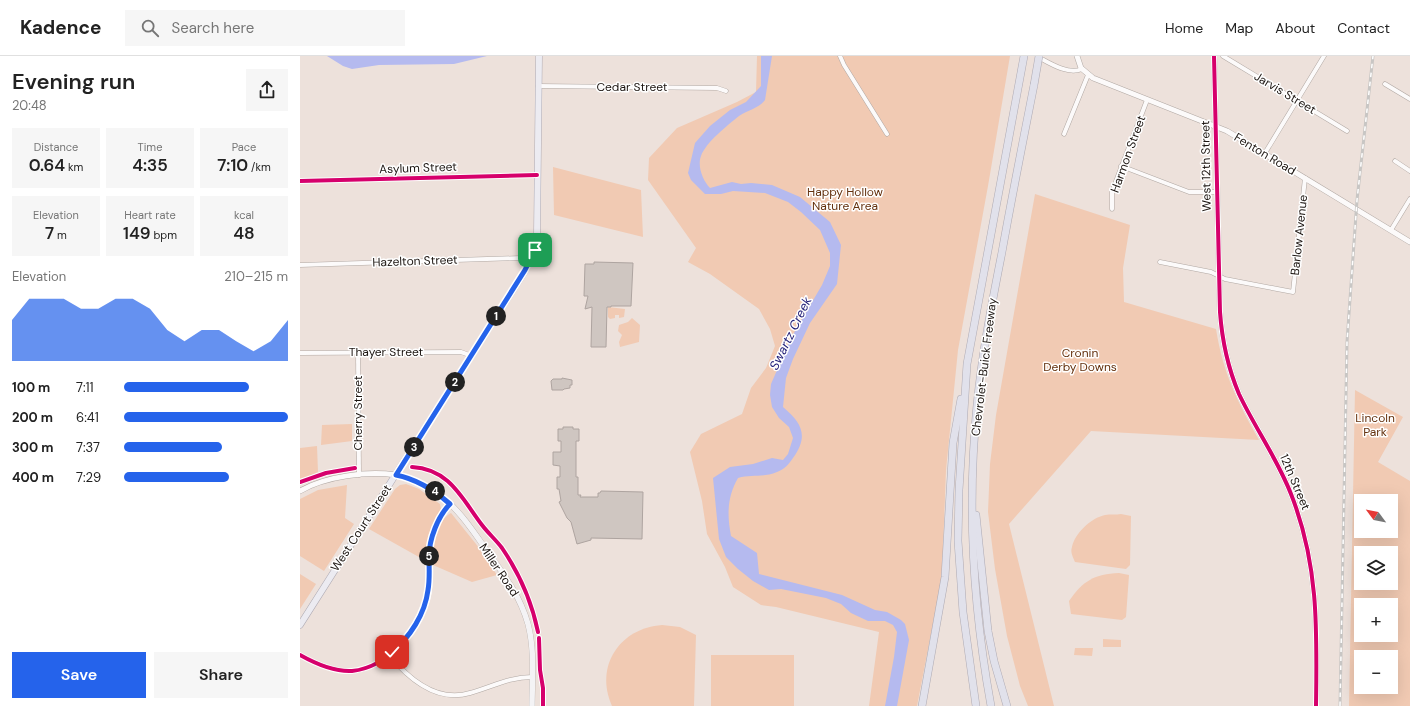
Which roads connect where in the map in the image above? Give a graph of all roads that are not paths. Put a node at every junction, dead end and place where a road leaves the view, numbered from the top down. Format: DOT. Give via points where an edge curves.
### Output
graph roads {
  1 [pos="539,56"];
  2 [pos="840,56"];
  3 [pos="1024,56"];
  4 [pos="1037,56"];
  5 [pos="1077,56"];
  6 [pos="1214,56"];
  7 [pos="1222,56"];
  8 [pos="1324,56"];
  9 [pos="1082,69"];
  10 [pos="1088,76"];
  11 [pos="1385,84"];
  12 [pos="538,86"];
  13 [pos="726,90"];
  14 [pos="1410,99"];
  15 [pos="1147,100"];
  16 [pos="1298,101"];
  17 [pos="1215,125"];
  18 [pos="1347,131"];
  19 [pos="887,134"];
  20 [pos="1064,134"];
  21 [pos="1265,153"];
  22 [pos="1395,162"];
  23 [pos="1121,166"];
  24 [pos="1410,171"];
  25 [pos="537,175"];
  26 [pos="1305,178"];
  27 [pos="300,181"];
  28 [pos="1217,192"];
  29 [pos="1410,199"];
  30 [pos="1112,209"];
  31 [pos="1391,230"];
  32 [pos="1410,242"];
  33 [pos="530,261"];
  34 [pos="1160,262"];
  35 [pos="300,265"];
  36 [pos="1219,276"];
  37 [pos="300,352"];
  38 [pos="358,352"];
  39 [pos="472,356"];
  40 [pos="967,364"];
  41 [pos="359,475"];
  42 [pos="396,475"];
  43 [pos="972,476"];
  44 [pos="300,491"];
  45 [pos="450,504"];
  46 [pos="300,625"];
  47 [pos="300,655"];
  48 [pos="388,655"];
  49 [pos="532,677"];
  50 [pos="532,706"];
  51 [pos="922,706"];
  52 [pos="976,706"];
  53 [pos="991,706"];
  54 [pos="1007,706"];
  55 [pos="1316,706"];
  1 -- 12 [label="main road, West Court Street"];
  2 -- 19 [label="street"];
  3 -- 40 [label="highway, Chevrolet-Buick Freeway"];
  4 -- 9 [label="street" via="1068,70"];
  4 -- 43 [label="highway, Chevrolet-Buick Freeway, bridge" via="1034,85 987,329 977,405"];
  5 -- 9 [label="street, Fenton Road"];
  6 -- 17 [label="street, West 12th Street"];
  7 -- 16 [label="street, Jarvis Street"];
  8 -- 16 [label="street"];
  9 -- 10 [label="street, Fenton Road"];
  10 -- 15 [label="street, Fenton Road"];
  10 -- 20 [label="street"];
  11 -- 14 [label="street"];
  12 -- 13 [label="street, Cedar Street"];
  12 -- 25 [label="main road, West Court Street"];
  15 -- 17 [label="street, Fenton Road"];
  15 -- 23 [label="street, Harmon Street"];
  16 -- 18 [label="street, Jarvis Street"];
  16 -- 21 [label="street"];
  17 -- 21 [label="street, Fenton Road"];
  17 -- 28 [label="street, West 12th Street"];
  21 -- 26 [label="street, Fenton Road"];
  22 -- 24 [label="street"];
  23 -- 28 [label="street" via="1189,192"];
  23 -- 30 [label="street, Harmon Street" via="1112,192"];
  25 -- 27 [label="street, Asylum Street"];
  25 -- 33 [label="main road, West Court Street" via="536,241"];
  26 -- 31 [label="street, Fenton Road"];
  26 -- 36 [label="street, Barlow Avenue" via="1293,292"];
  28 -- 36 [label="street, West 12th Street"];
  29 -- 31 [label="street"];
  31 -- 32 [label="street, Fenton Road"];
  33 -- 35 [label="street, Hazelton Street" via="521,258"];
  33 -- 39 [label="main road, West Court Street"];
  34 -- 36 [label="street" via="1211,272"];
  36 -- 55 [label="street, 12th Street" via="1222,335 1231,371 1247,410 1285,479 1298,512 1307,546 1314,581 1316,611"];
  37 -- 38 [label="street, Thayer Street"];
  38 -- 39 [label="street, Thayer Street" via="464,352"];
  38 -- 41 [label="street, Cherry Street"];
  39 -- 42 [label="main road, West Court Street"];
  40 -- 51 [label="highway" via="953,443 945,577"];
  40 -- 52 [label="highway, Chevrolet-Buick Freeway" via="958,541 962,612"];
  41 -- 42 [label="street"];
  41 -- 44 [label="street" via="322,482"];
  42 -- 45 [label="main road, Miller Road" via="429,488"];
  42 -- 46 [label="main road, West Court Street"];
  43 -- 53 [label="highway, Chevrolet-Buick Freeway" via="976,598"];
  43 -- 54 [label="highway" via="988,631"];
  45 -- 48 [label="street" via="443,511 431,542 429,588 423,611 405,640"];
  45 -- 49 [label="main road, Miller Road" via="505,576 519,600 529,630"];
  47 -- 48 [label="street" via="327,667 350,671 368,666"];
  48 -- 49 [label="street" via="408,676 433,690 448,694 467,694 503,681"];
  49 -- 50 [label="main road, Miller Road"];
}
